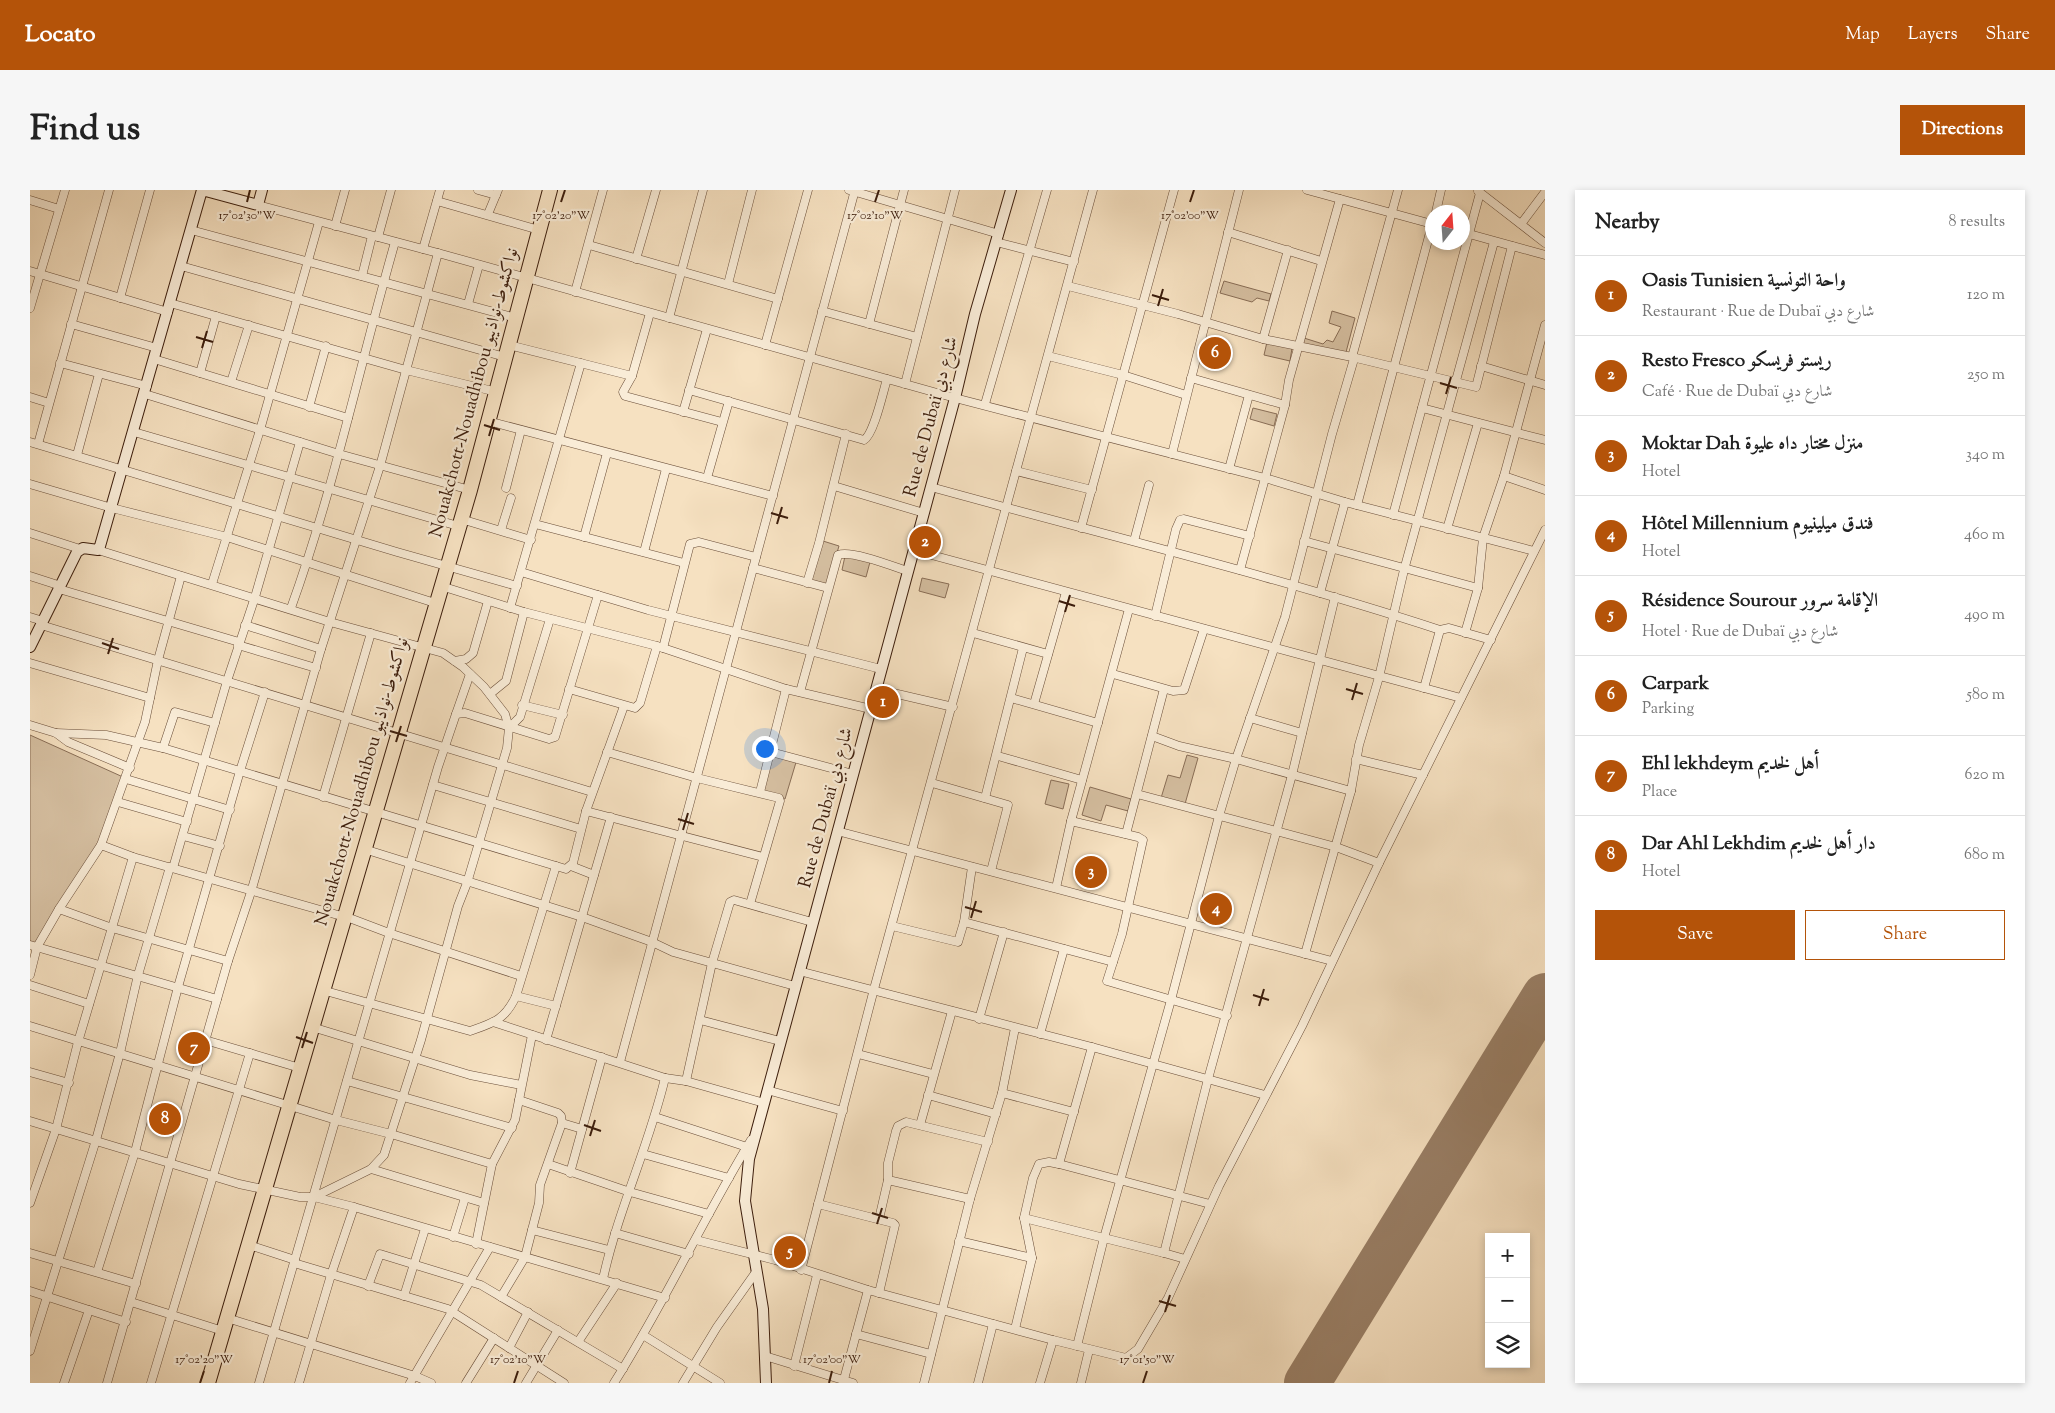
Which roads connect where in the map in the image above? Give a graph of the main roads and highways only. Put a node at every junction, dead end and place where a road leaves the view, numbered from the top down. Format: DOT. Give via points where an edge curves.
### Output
graph roads {
  1 [pos="550,190"];
  2 [pos="208,1383"];
  1 -- 2 [label="highway, Nouakchott-Nouadhibou نواكشوط-نواذيبو" via="470,490"];
}
